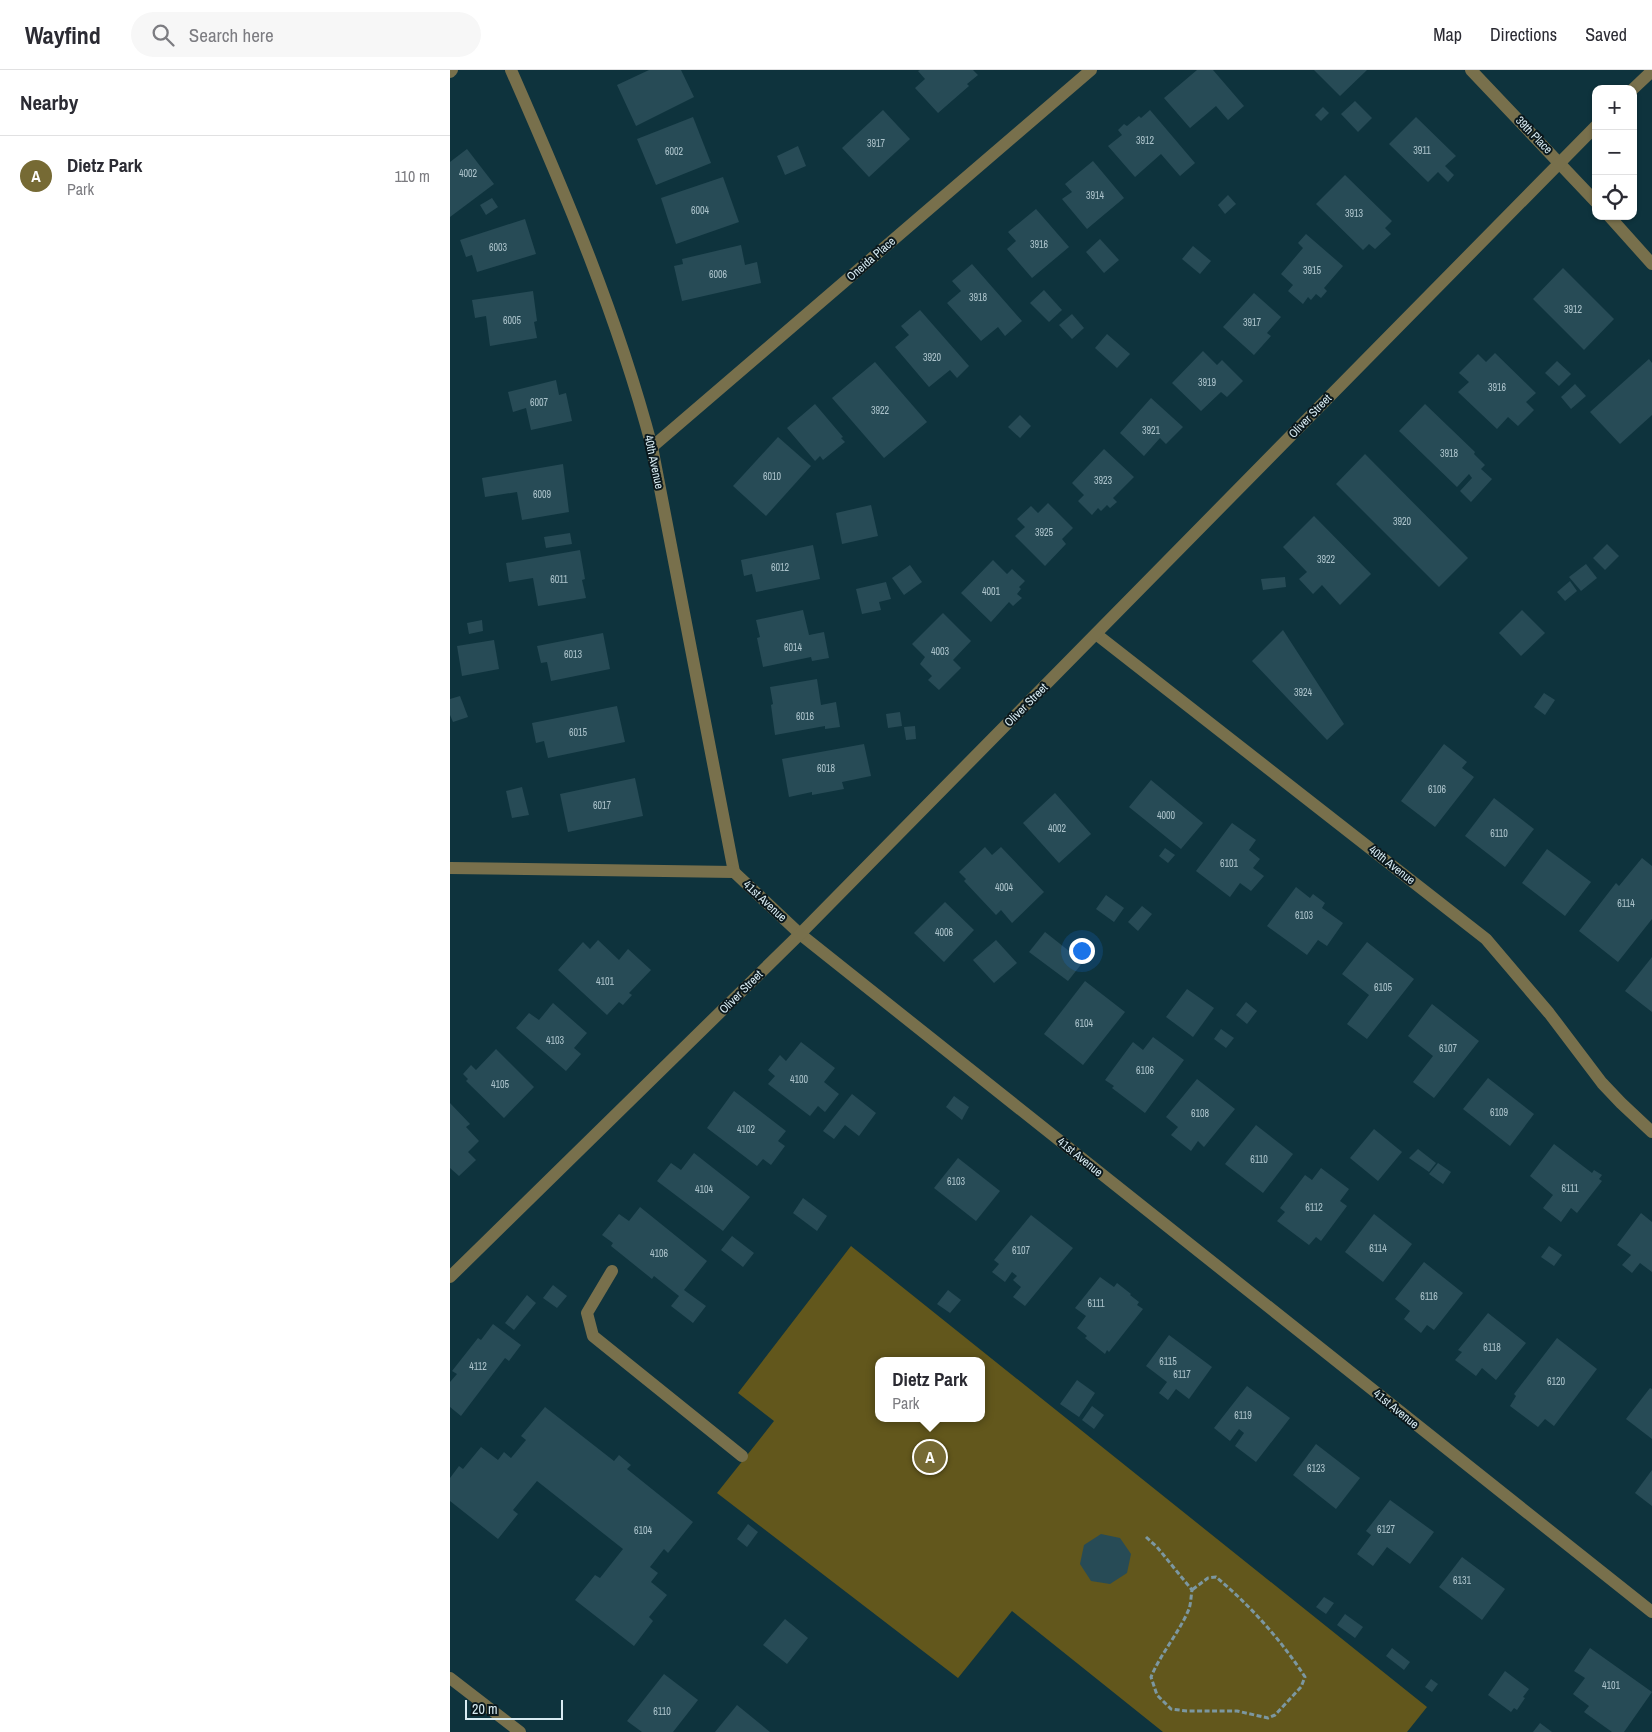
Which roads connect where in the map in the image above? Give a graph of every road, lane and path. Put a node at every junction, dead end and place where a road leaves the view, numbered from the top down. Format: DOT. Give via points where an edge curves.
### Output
graph roads {
  1 [pos="511,70"];
  2 [pos="1091,70"];
  3 [pos="1471,70"];
  4 [pos="1652,71"];
  5 [pos="1637,85"];
  6 [pos="1592,130"];
  7 [pos="1559,162"];
  8 [pos="1592,198"];
  9 [pos="1613,220"];
  10 [pos="1652,264"];
  11 [pos="652,447"];
  12 [pos="1096,634"];
  13 [pos="450,868"];
  14 [pos="734,872"];
  15 [pos="800,934"];
  16 [pos="1652,1132"];
  17 [pos="612,1271"];
  18 [pos="450,1277"];
  19 [pos="742,1456"];
  20 [pos="1146,1537"];
  21 [pos="1192,1590"];
  22 [pos="1652,1612"];
  23 [pos="450,1678"];
  24 [pos="520,1732"];
  1 -- 11 [label="street, 40th Avenue" via="562,184 600,281"];
  2 -- 11 [label="street, Oneida Place"];
  3 -- 7 [label="street, 39th Place"];
  4 -- 5 [label="street"];
  6 -- 7 [label="street, Oliver Street"];
  7 -- 8 [label="street, 39th Place"];
  7 -- 12 [label="street, Oliver Street"];
  9 -- 10 [label="street"];
  11 -- 14 [label="street, 40th Avenue"];
  12 -- 15 [label="street, Oliver Street"];
  12 -- 16 [label="street, 40th Avenue" via="1486,938 1602,1083"];
  13 -- 14 [label="street, 41st Avenue"];
  14 -- 15 [label="street, 41st Avenue"];
  15 -- 18 [label="street, Oliver Street"];
  15 -- 22 [label="street, 41st Avenue"];
  17 -- 19 [label="street" via="587,1313 593,1336"];
  20 -- 21 [label="path"];
  21 -- 21 [label="path" via="1189,1608 1151,1677 1157,1695 1171,1708 1187,1711 1237,1711 1268,1718 1275,1715 1301,1687 1305,1677 1275,1637 1216,1577 1208,1578"];
  23 -- 24 [label="street"];
}
